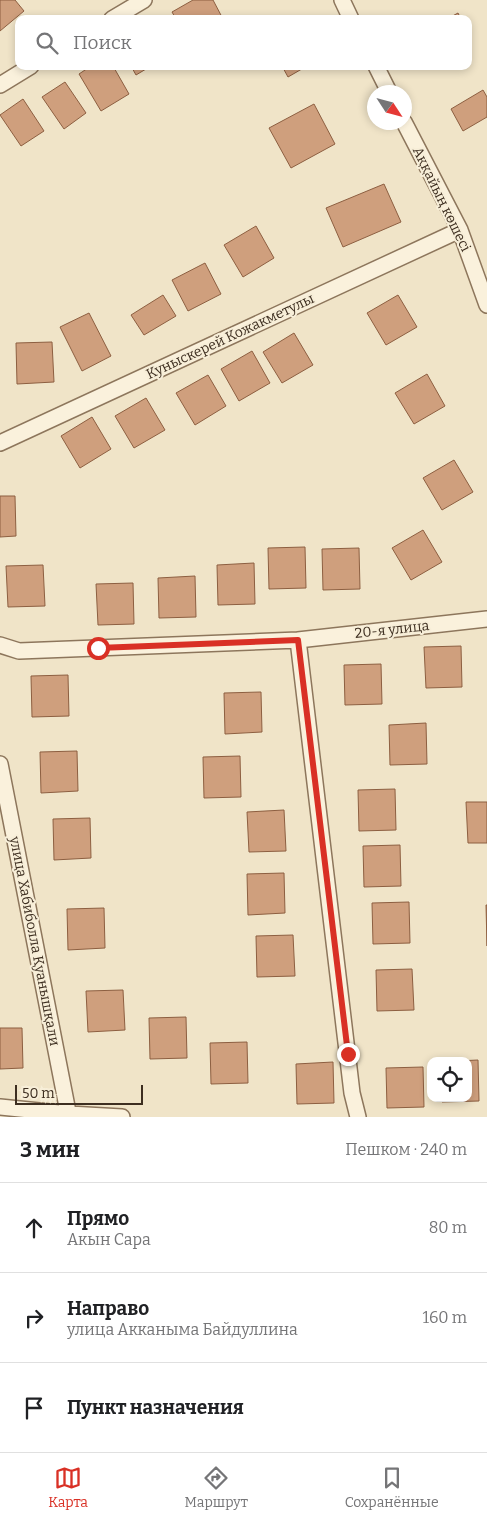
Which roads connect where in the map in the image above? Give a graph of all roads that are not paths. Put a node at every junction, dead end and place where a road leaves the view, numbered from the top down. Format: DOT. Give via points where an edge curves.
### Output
graph roads {
  1 [pos="144,0"];
  2 [pos="342,0"];
  3 [pos="119,15"];
  4 [pos="349,15"];
  5 [pos="24,70"];
  6 [pos="378,70"];
  7 [pos="0,85"];
  8 [pos="386,85"];
  9 [pos="408,130"];
  10 [pos="460,230"];
  11 [pos="487,305"];
  12 [pos="0,443"];
  13 [pos="487,619"];
  14 [pos="298,640"];
  15 [pos="0,645"];
  16 [pos="0,764"];
  17 [pos="0,1106"];
  18 [pos="69,1115"];
  19 [pos="122,1117"];
  20 [pos="358,1117"];
  1 -- 3 [label="street"];
  2 -- 4 [label="street"];
  5 -- 7 [label="street"];
  6 -- 8 [label="street"];
  9 -- 10 [label="street, Аққайың көшесі"];
  10 -- 11 [label="street, Аққайың көшесі"];
  10 -- 12 [label="street, Куныскерей Кожакметулы"];
  13 -- 14 [label="street, 20-я улица"];
  14 -- 15 [label="street, 20-я улица" via="18,651"];
  14 -- 20 [label="street" via="351,1083"];
  16 -- 18 [label="street, улица Хабиболла Қуанышқали"];
  17 -- 18 [label="street"];
  18 -- 19 [label="street"];
}
